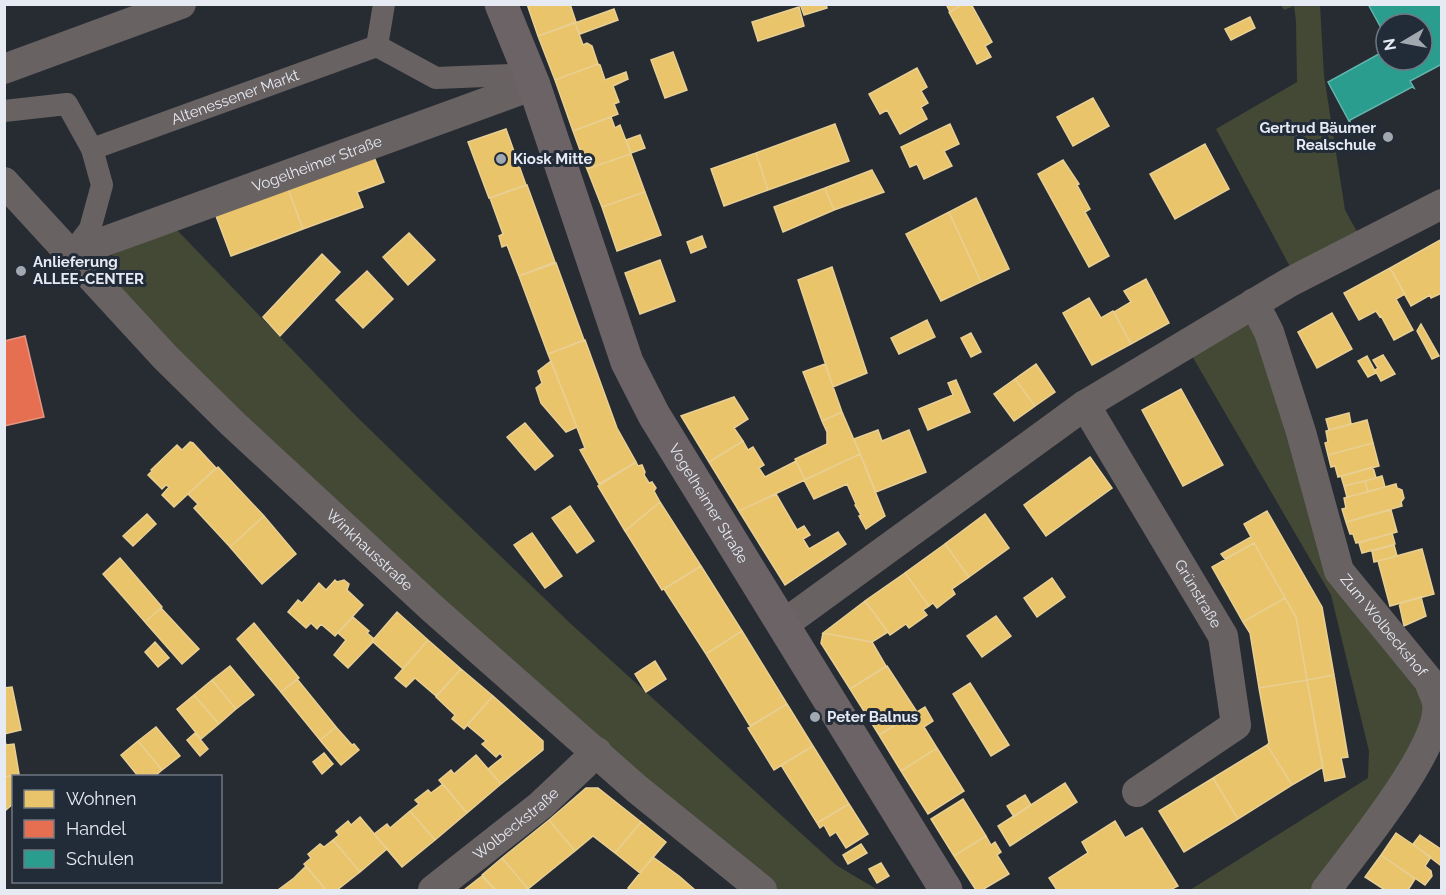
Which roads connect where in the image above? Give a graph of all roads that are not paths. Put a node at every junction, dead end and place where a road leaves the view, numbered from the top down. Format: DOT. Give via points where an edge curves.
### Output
graph roads {
  1 [pos="182,4"];
  2 [pos="384,4"];
  3 [pos="501,4"];
  4 [pos="377,46"];
  5 [pos="4,69"];
  6 [pos="522,80"];
  7 [pos="4,111"];
  8 [pos="92,149"];
  9 [pos="4,182"];
  10 [pos="1442,204"];
  11 [pos="100,243"];
  12 [pos="70,255"];
  13 [pos="1254,303"];
  14 [pos="1085,405"];
  15 [pos="784,624"];
  16 [pos="597,752"];
  17 [pos="1137,792"];
  18 [pos="433,891"];
  19 [pos="762,891"];
  20 [pos="946,891"];
  21 [pos="1326,891"];
  1 -- 5 [label="street"];
  2 -- 4 [label="street"];
  3 -- 6 [label="main road, Vogelheimer Straße"];
  4 -- 6 [label="street" via="436,78"];
  4 -- 8 [label="street, Altenessener Markt"];
  6 -- 11 [label="street, Vogelheimer Straße"];
  6 -- 15 [label="main road, Vogelheimer Straße" via="627,362 654,415"];
  7 -- 8 [label="street" via="67,104"];
  8 -- 12 [label="street" via="102,186 90,229"];
  9 -- 12 [label="street, Winkhausstraße"];
  10 -- 13 [label="street"];
  12 -- 16 [label="street, Winkhausstraße" via="233,424 433,609"];
  13 -- 14 [label="street"];
  13 -- 21 [label="street, Zum Wolbeckshof" via="1269,332 1301,432 1339,571 1429,681 1437,703 1427,744 1398,792"];
  14 -- 15 [label="street"];
  14 -- 17 [label="street, Grünstraße" via="1223,636 1236,725"];
  15 -- 20 [label="main road, Vogelheimer Straße"];
  16 -- 18 [label="street, Wolbeckstraße" via="542,805"];
  16 -- 19 [label="street, Winkhausstraße"];
}
